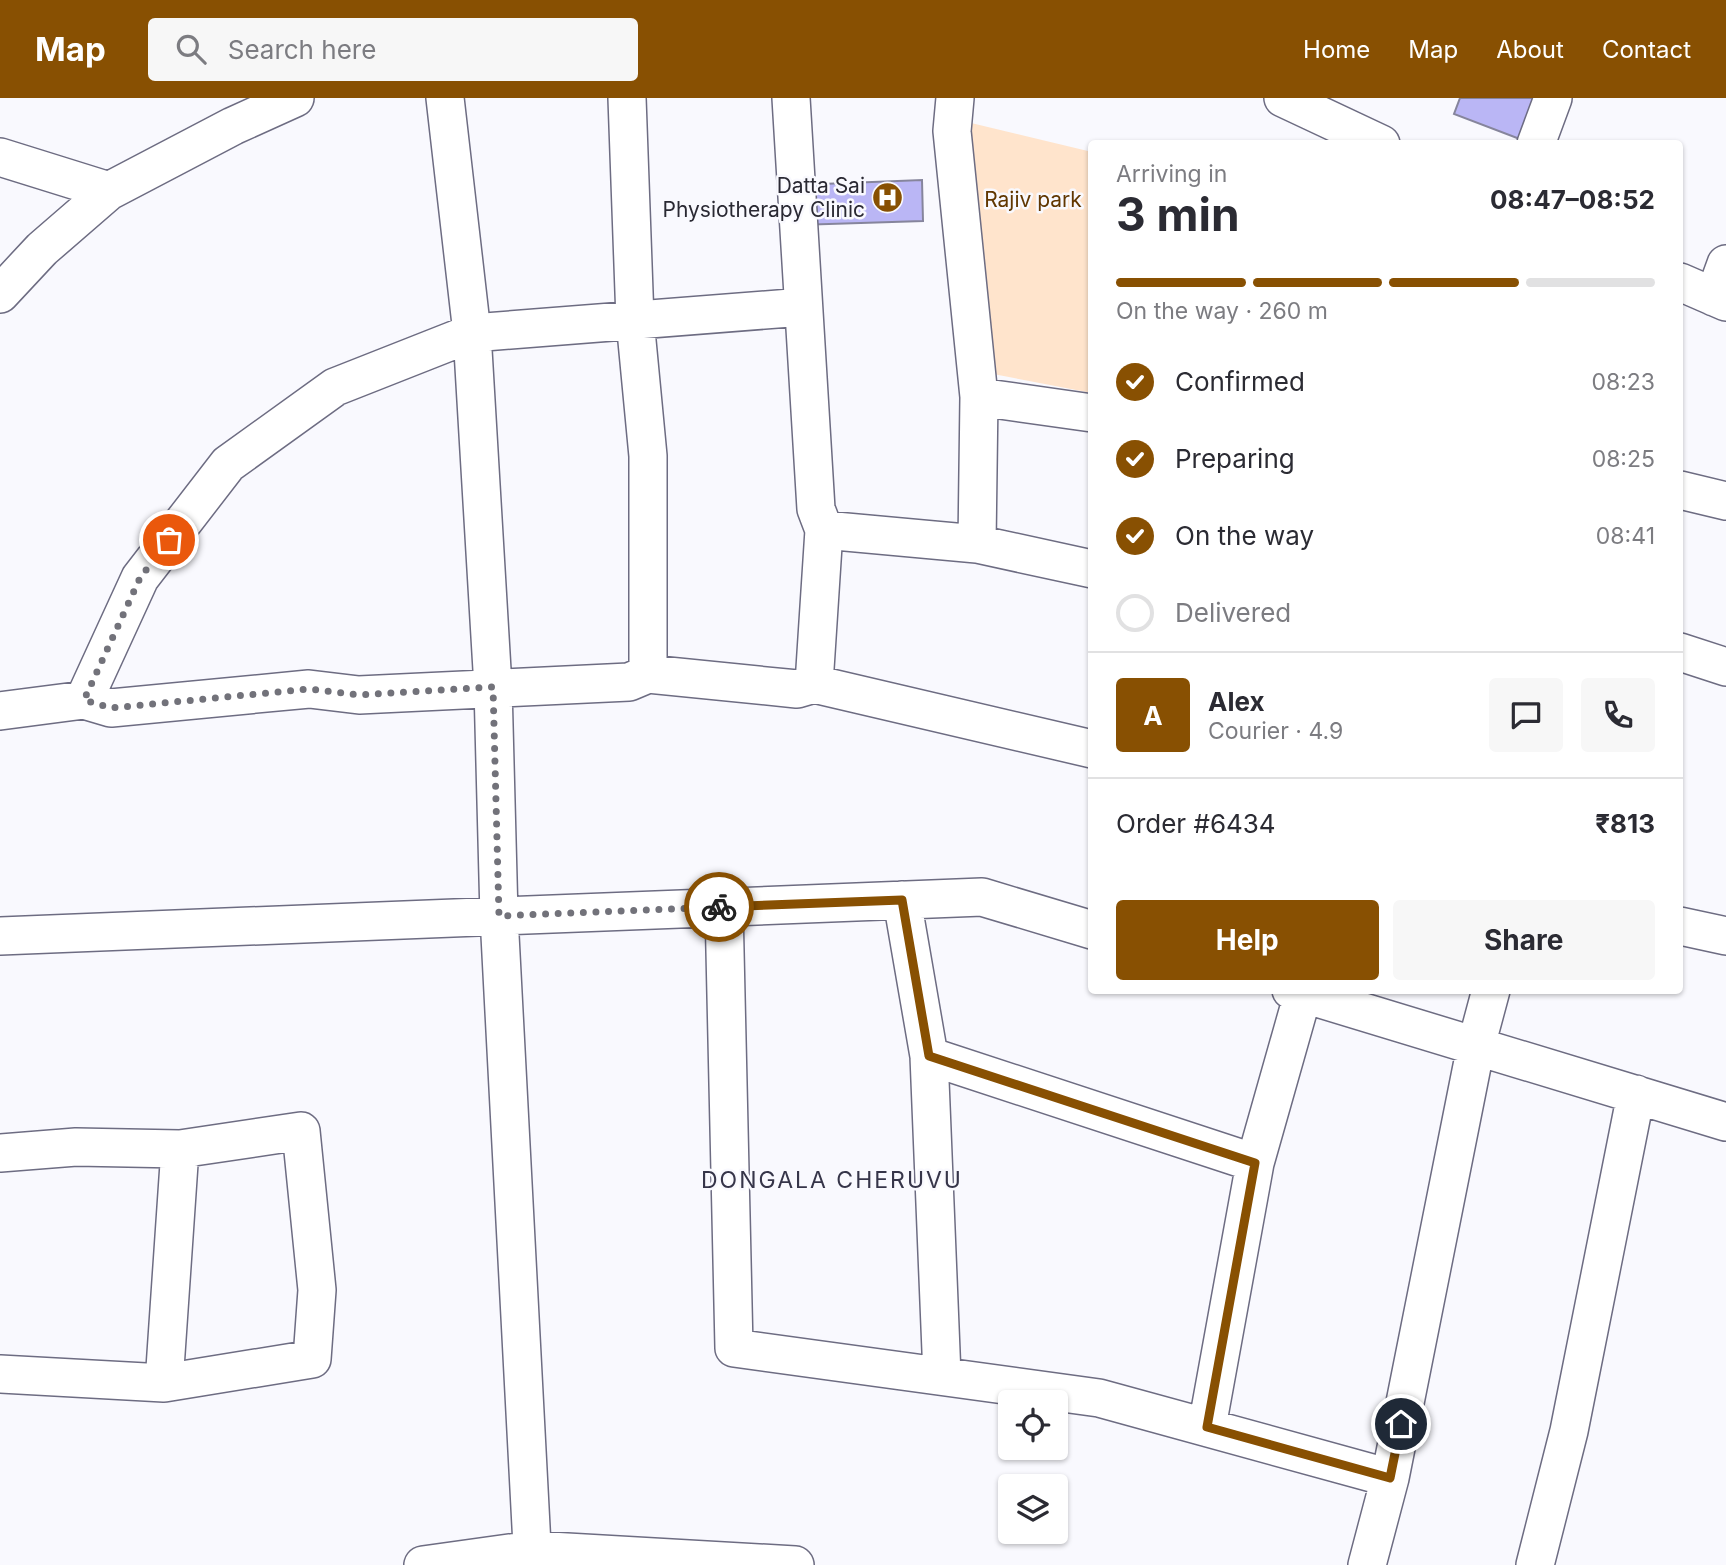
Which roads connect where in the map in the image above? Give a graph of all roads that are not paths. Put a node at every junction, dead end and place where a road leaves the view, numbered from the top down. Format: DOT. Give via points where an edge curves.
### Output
graph roads {
  1 [pos="444,98"];
  2 [pos="627,98"];
  3 [pos="791,98"];
  4 [pos="955,98"];
  5 [pos="1283,98"];
  6 [pos="1553,98"];
  7 [pos="284,101"];
  8 [pos="1348,123"];
  9 [pos="1375,140"];
  10 [pos="1537,140"];
  11 [pos="0,156"];
  12 [pos="109,191"];
  13 [pos="1683,282"];
  14 [pos="1722,288"];
  15 [pos="0,294"];
  16 [pos="803,307"];
  17 [pos="635,320"];
  18 [pos="471,333"];
  19 [pos="979,397"];
  20 [pos="1088,412"];
  21 [pos="1683,491"];
  22 [pos="1726,501"];
  23 [pos="824,530"];
  24 [pos="977,544"];
  25 [pos="1088,568"];
  26 [pos="1683,653"];
  27 [pos="1726,667"];
  28 [pos="648,674"];
  29 [pos="814,684"];
  30 [pos="493,687"];
  31 [pos="84,700"];
  32 [pos="0,710"];
  33 [pos="1088,748"];
  34 [pos="902,900"];
  35 [pos="724,907"];
  36 [pos="499,916"];
  37 [pos="1683,927"];
  38 [pos="1088,929"];
  39 [pos="0,936"];
  40 [pos="1726,936"];
  41 [pos="1298,994"];
  42 [pos="1306,994"];
  43 [pos="1490,994"];
  44 [pos="1476,1046"];
  45 [pos="929,1056"];
  46 [pos="1636,1094"];
  47 [pos="1726,1122"];
  48 [pos="180,1149"];
  49 [pos="0,1153"];
  50 [pos="1255,1163"];
  51 [pos="0,1374"];
  52 [pos="942,1376"];
  53 [pos="164,1383"];
  54 [pos="1207,1427"];
  55 [pos="1390,1478"];
  56 [pos="532,1557"];
  57 [pos="423,1565"];
  58 [pos="795,1565"];
  59 [pos="1367,1565"];
  60 [pos="1535,1565"];
  1 -- 18 [label="street"];
  2 -- 17 [label="street"];
  3 -- 16 [label="street"];
  4 -- 19 [label="street" via="953,131"];
  5 -- 8 [label="street"];
  6 -- 10 [label="street"];
  7 -- 12 [label="street"];
  8 -- 9 [label="street"];
  11 -- 12 [label="street"];
  12 -- 15 [label="street" via="42,249"];
  13 -- 14 [label="street"];
  16 -- 17 [label="street"];
  16 -- 23 [label="street" via="816,509"];
  17 -- 18 [label="street"];
  17 -- 28 [label="street" via="648,456"];
  18 -- 30 [label="street"];
  18 -- 31 [label="street" via="335,387 228,464 140,578"];
  19 -- 20 [label="street"];
  19 -- 24 [label="street"];
  21 -- 22 [label="street"];
  23 -- 24 [label="street"];
  23 -- 29 [label="street"];
  24 -- 25 [label="street"];
  26 -- 27 [label="street"];
  28 -- 29 [label="street" via="797,689"];
  28 -- 30 [label="street" via="629,682"];
  29 -- 33 [label="street"];
  30 -- 31 [label="street" via="359,695 309,689 111,708"];
  30 -- 36 [label="street"];
  31 -- 32 [label="street"];
  34 -- 35 [label="street"];
  34 -- 38 [label="street" via="982,897"];
  34 -- 45 [label="street"];
  35 -- 36 [label="street"];
  35 -- 52 [label="street" via="734,1348"];
  36 -- 39 [label="street"];
  36 -- 56 [label="street"];
  37 -- 40 [label="street"];
  41 -- 50 [label="street"];
  42 -- 44 [label="street"];
  43 -- 44 [label="street"];
  44 -- 46 [label="street"];
  44 -- 55 [label="street"];
  45 -- 50 [label="street"];
  45 -- 52 [label="street"];
  46 -- 47 [label="street"];
  46 -- 60 [label="street" via="1569,1430"];
  48 -- 49 [label="street" via="76,1147"];
  48 -- 53 [label="street"];
  48 -- 53 [label="street" via="300,1131 317,1290 312,1359"];
  50 -- 54 [label="street"];
  51 -- 53 [label="street"];
  52 -- 54 [label="street" via="1099,1398"];
  54 -- 55 [label="street"];
  55 -- 59 [label="street"];
  56 -- 57 [label="street"];
  56 -- 58 [label="street"];
}
